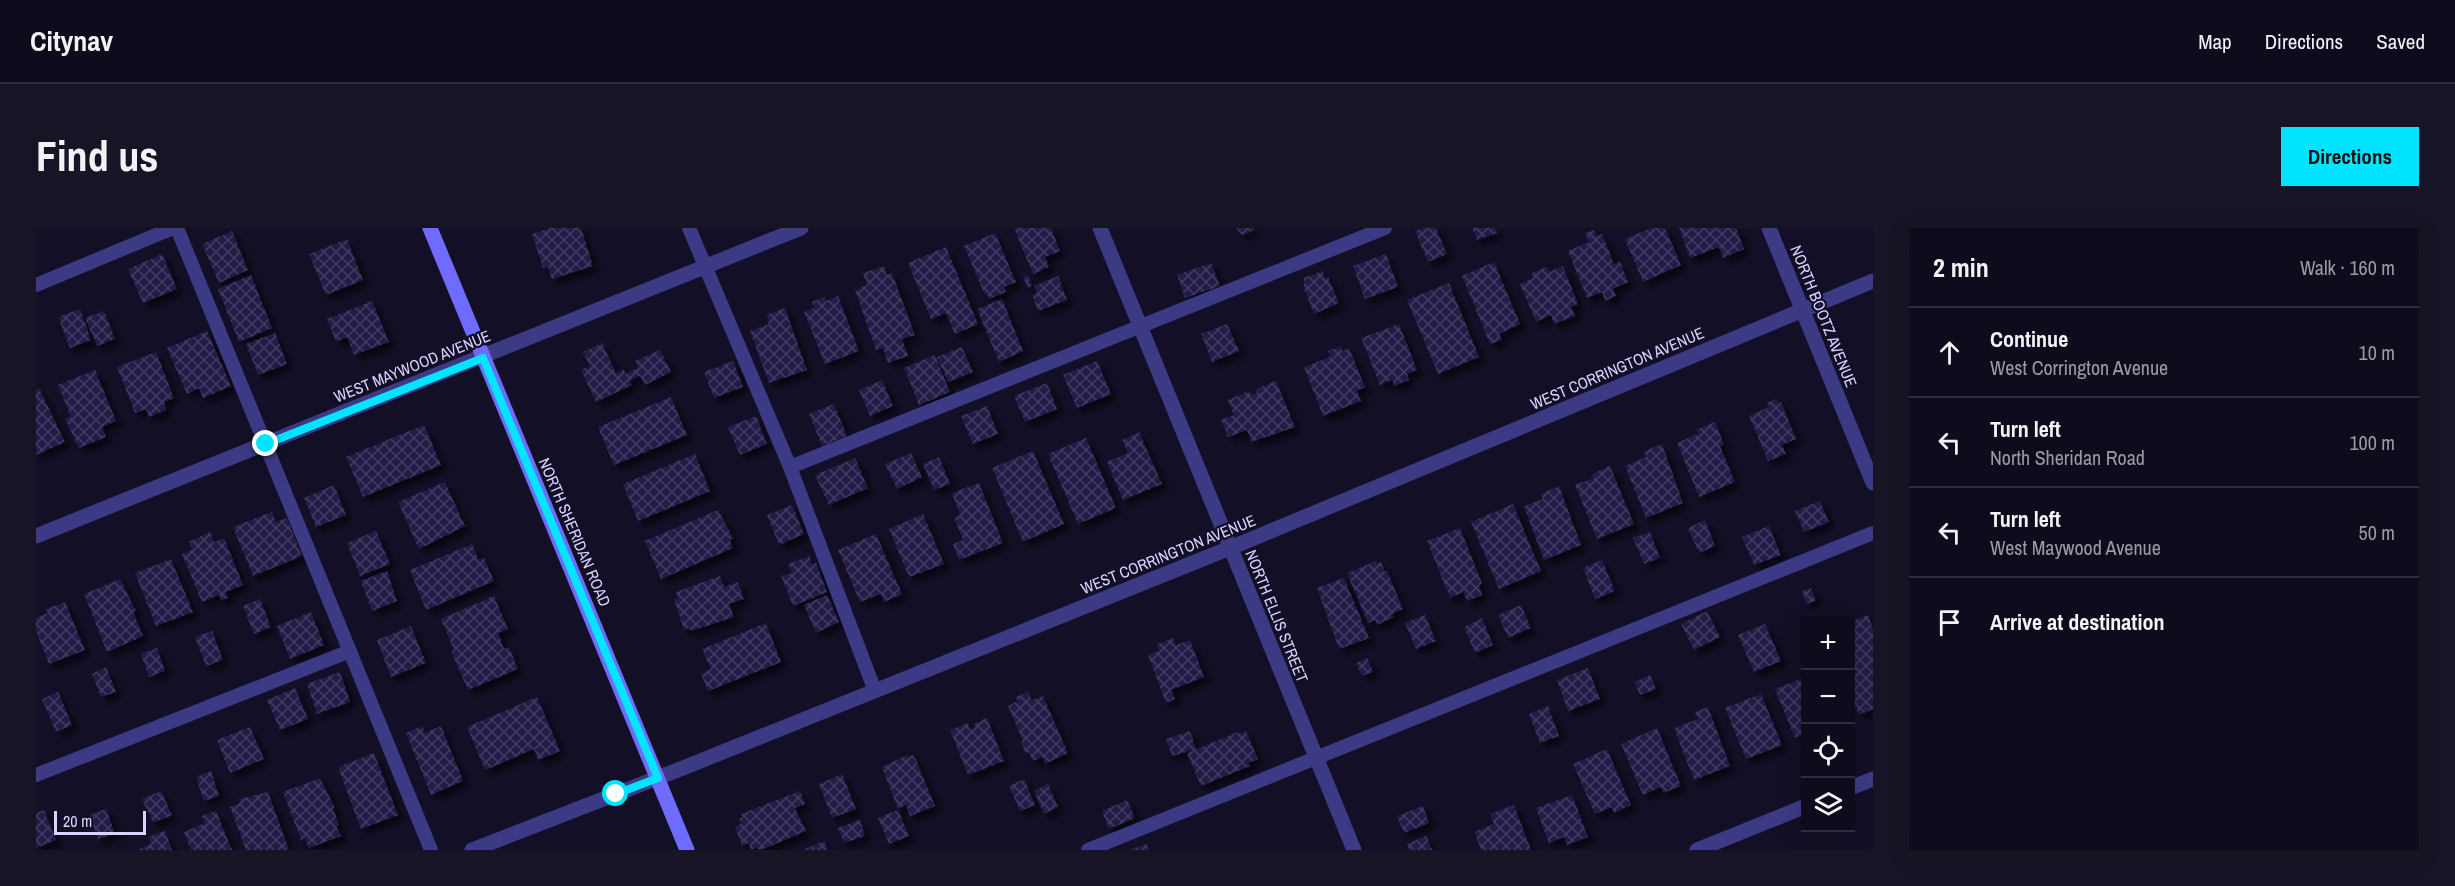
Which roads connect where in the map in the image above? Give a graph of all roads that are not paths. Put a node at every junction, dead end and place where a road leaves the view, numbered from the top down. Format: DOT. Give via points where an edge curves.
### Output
graph roads {
  1 [pos="175,228"];
  2 [pos="430,228"];
  3 [pos="689,228"];
  4 [pos="801,228"];
  5 [pos="1101,228"];
  6 [pos="1385,228"];
  7 [pos="1769,228"];
  8 [pos="705,267"];
  9 [pos="1873,281"];
  10 [pos="36,285"];
  11 [pos="1802,310"];
  12 [pos="1141,327"];
  13 [pos="483,358"];
  14 [pos="266,444"];
  15 [pos="790,467"];
  16 [pos="1873,483"];
  17 [pos="1873,533"];
  18 [pos="36,536"];
  19 [pos="1230,548"];
  20 [pos="350,651"];
  21 [pos="875,691"];
  22 [pos="1316,757"];
  23 [pos="36,775"];
  24 [pos="658,778"];
  25 [pos="1873,779"];
  26 [pos="1855,786"];
  27 [pos="1801,808"];
  28 [pos="431,850"];
  29 [pos="472,850"];
  30 [pos="687,850"];
  31 [pos="1088,850"];
  32 [pos="1354,850"];
  33 [pos="1697,850"];
  1 -- 10 [label="lane"];
  1 -- 14 [label="lane"];
  2 -- 13 [label="main road, NORTH SHERIDAN ROAD"];
  3 -- 8 [label="lane"];
  4 -- 8 [label="street, WEST MAYWOOD AVENUE"];
  5 -- 12 [label="street, NORTH ELLIS STREET"];
  6 -- 12 [label="lane"];
  7 -- 11 [label="street, NORTH BOOTZ AVENUE"];
  8 -- 13 [label="street, WEST MAYWOOD AVENUE"];
  8 -- 15 [label="lane"];
  9 -- 11 [label="street, WEST CORRINGTON AVENUE"];
  11 -- 16 [label="street, NORTH BOOTZ AVENUE"];
  11 -- 19 [label="street, WEST CORRINGTON AVENUE"];
  12 -- 15 [label="lane"];
  12 -- 19 [label="street, NORTH ELLIS STREET"];
  13 -- 14 [label="street, WEST MAYWOOD AVENUE"];
  13 -- 24 [label="main road, NORTH SHERIDAN ROAD"];
  14 -- 18 [label="street, WEST MAYWOOD AVENUE"];
  14 -- 20 [label="lane"];
  15 -- 21 [label="lane"];
  17 -- 22 [label="lane"];
  19 -- 21 [label="street, WEST CORRINGTON AVENUE"];
  19 -- 22 [label="street, NORTH ELLIS STREET"];
  20 -- 23 [label="lane"];
  20 -- 28 [label="lane"];
  21 -- 24 [label="street, WEST CORRINGTON AVENUE"];
  22 -- 31 [label="lane"];
  22 -- 32 [label="street, NORTH ELLIS STREET"];
  24 -- 29 [label="street, WEST CORRINGTON AVENUE"];
  24 -- 30 [label="main road, NORTH SHERIDAN ROAD"];
  25 -- 26 [label="street"];
  27 -- 33 [label="street"];
}
